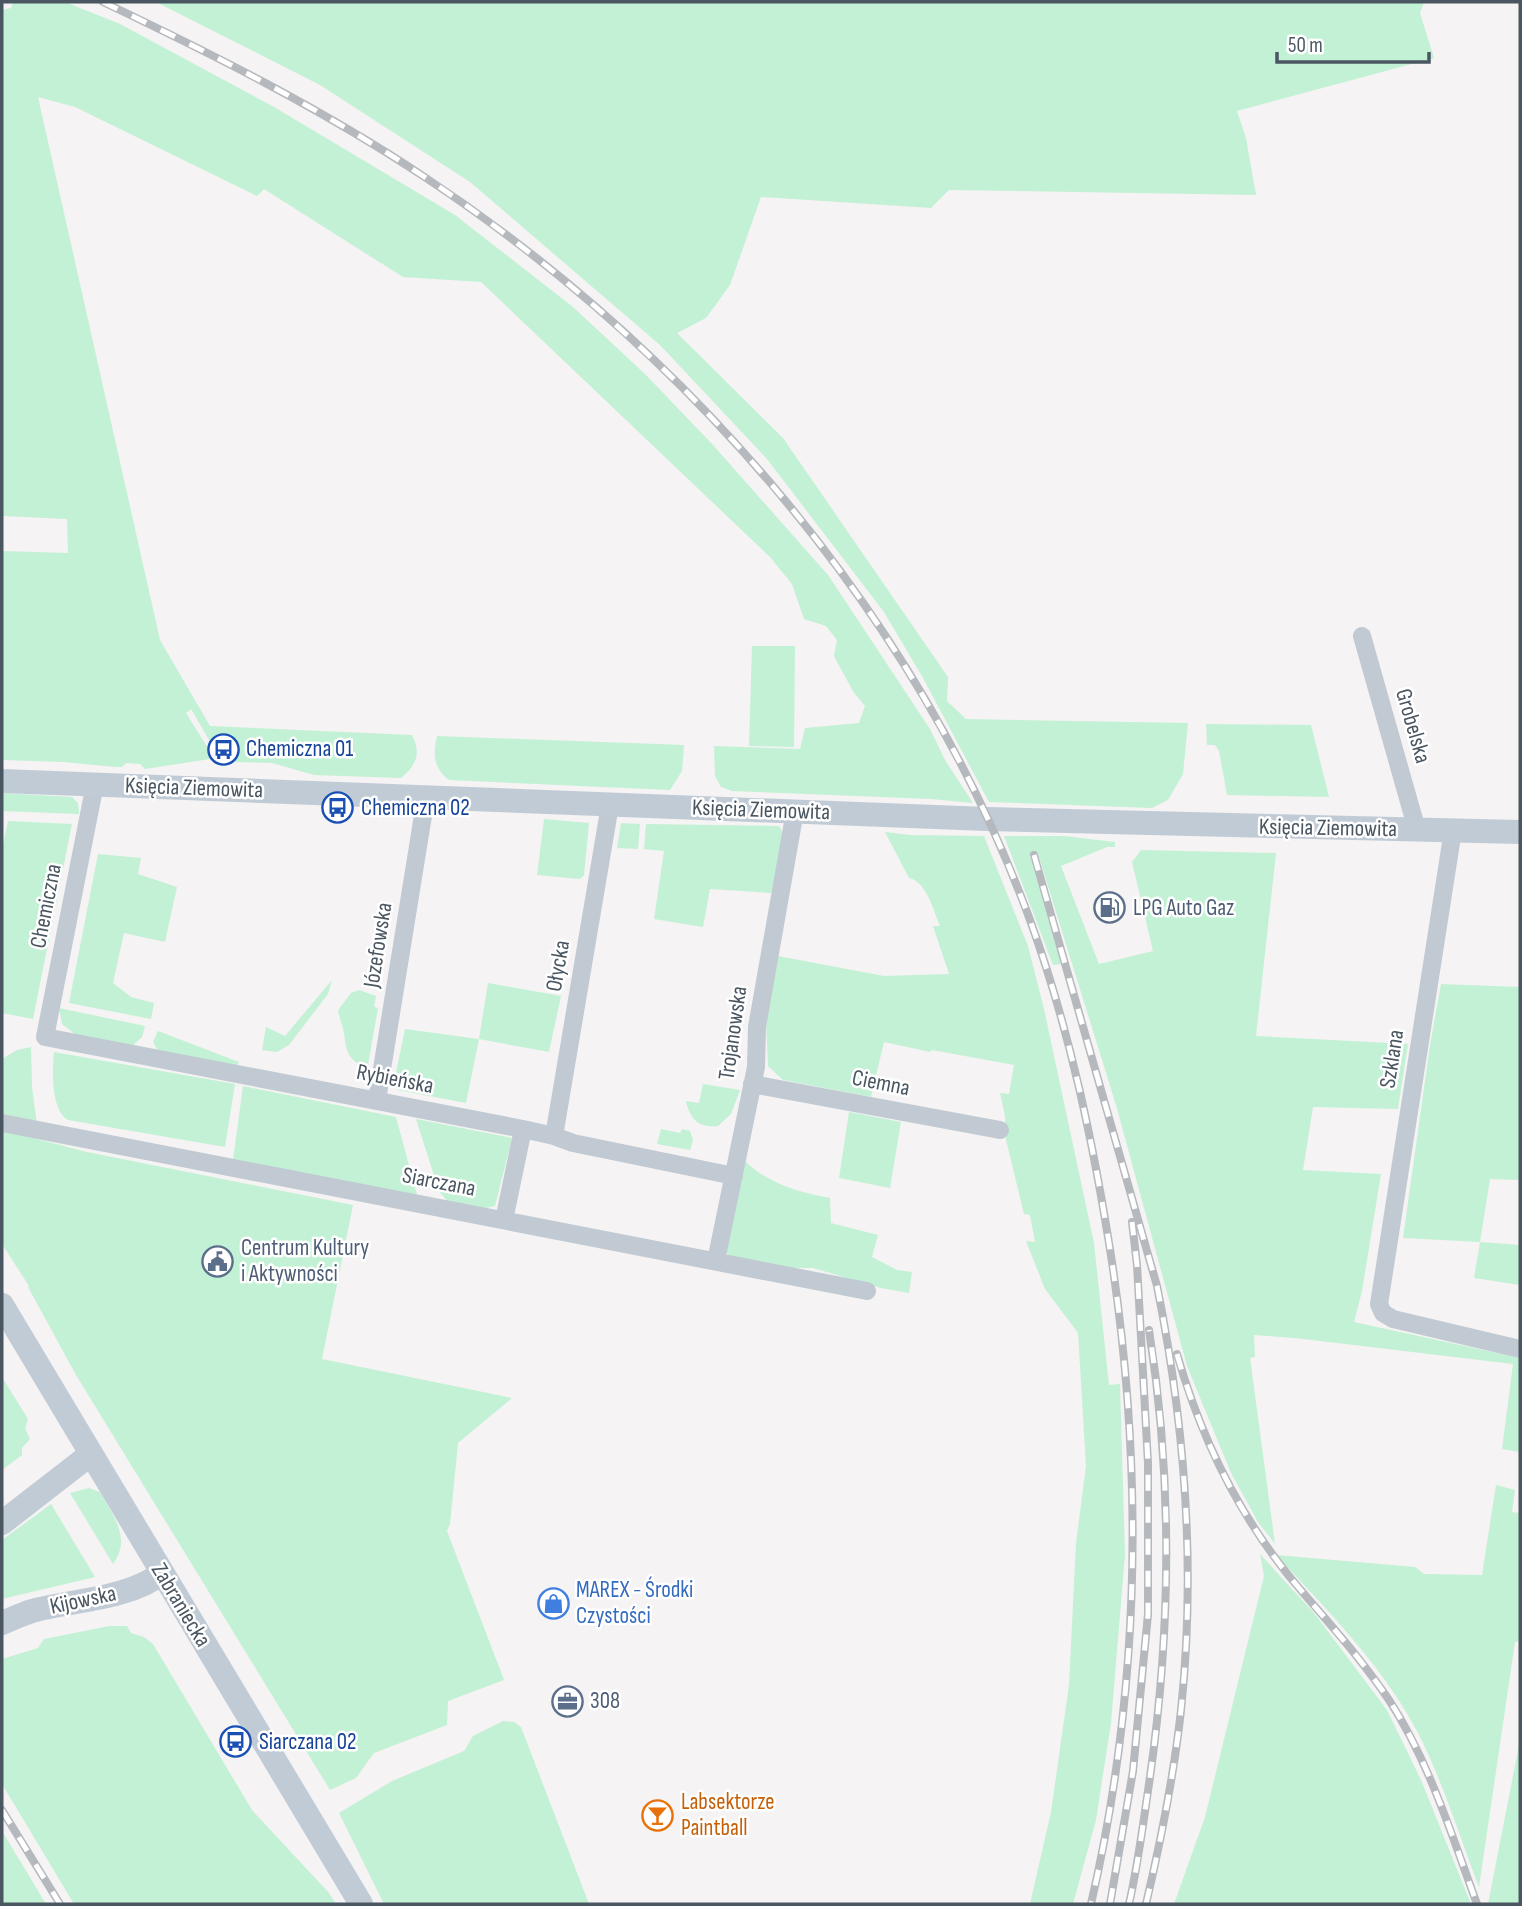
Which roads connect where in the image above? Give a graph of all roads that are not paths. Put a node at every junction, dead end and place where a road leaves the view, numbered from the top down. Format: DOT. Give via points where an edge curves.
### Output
graph roads {
  1 [pos="1362,636"];
  2 [pos="2,780"];
  3 [pos="96,784"];
  4 [pos="426,797"];
  5 [pos="610,804"];
  6 [pos="795,811"];
  7 [pos="1417,830"];
  8 [pos="1453,830"];
  9 [pos="1520,832"];
  10 [pos="45,1037"];
  11 [pos="752,1084"];
  12 [pos="377,1100"];
  13 [pos="2,1123"];
  14 [pos="523,1129"];
  15 [pos="1000,1130"];
  16 [pos="554,1136"];
  17 [pos="734,1176"];
  18 [pos="505,1220"];
  19 [pos="716,1261"];
  20 [pos="867,1292"];
  21 [pos="2,1305"];
  22 [pos="1520,1349"];
  23 [pos="90,1454"];
  24 [pos="2,1523"];
  25 [pos="162,1573"];
  26 [pos="2,1623"];
  27 [pos="361,1904"];
  1 -- 7 [label="street, Grobelska"];
  2 -- 3 [label="street, Księcia Ziemowita"];
  3 -- 4 [label="street, Księcia Ziemowita"];
  3 -- 10 [label="street, Chemiczna"];
  4 -- 5 [label="street, Księcia Ziemowita"];
  4 -- 12 [label="street, Józefowska"];
  5 -- 6 [label="street, Księcia Ziemowita"];
  5 -- 16 [label="street, Ołycka"];
  6 -- 7 [label="street, Księcia Ziemowita"];
  6 -- 11 [label="street, Trojanowska" via="757,1027"];
  7 -- 8 [label="street, Księcia Ziemowita"];
  8 -- 9 [label="street, Księcia Ziemowita"];
  8 -- 22 [label="street, Szklana" via="1379,1296 1383,1313 1393,1320"];
  10 -- 12 [label="street, Rybieńska"];
  11 -- 15 [label="street, Ciemna"];
  11 -- 17 [label="street, Trojanowska"];
  12 -- 14 [label="street, Rybieńska"];
  13 -- 18 [label="street, Siarczana"];
  14 -- 16 [label="street, Rybieńska"];
  14 -- 18 [label="street"];
  16 -- 17 [label="street, Rybieńska"];
  17 -- 19 [label="street, Trojanowska"];
  18 -- 19 [label="street, Siarczana"];
  19 -- 20 [label="street, Siarczana"];
  21 -- 23 [label="street, Zabraniecka"];
  23 -- 24 [label="street"];
  23 -- 25 [label="street, Zabraniecka"];
  25 -- 26 [label="street, Kijowska" via="148,1584 30,1611"];
  25 -- 27 [label="street, Zabraniecka"];
}
